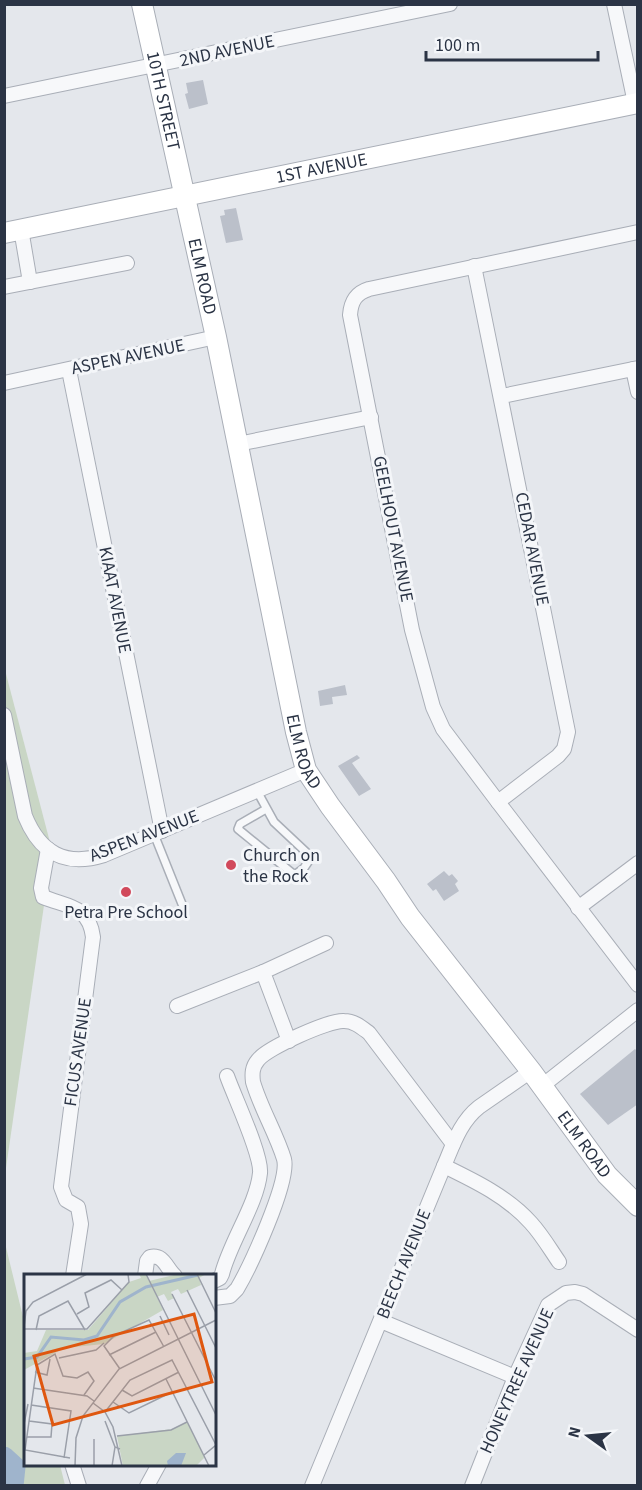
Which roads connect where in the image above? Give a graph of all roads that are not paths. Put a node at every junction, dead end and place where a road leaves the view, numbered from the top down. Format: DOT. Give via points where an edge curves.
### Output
graph roads {
  1 [pos="142,4"];
  2 [pos="450,4"];
  3 [pos="614,4"];
  4 [pos="155,65"];
  5 [pos="4,96"];
  6 [pos="636,103"];
  7 [pos="185,196"];
  8 [pos="13,231"];
  9 [pos="638,232"];
  10 [pos="127,263"];
  11 [pos="474,266"];
  12 [pos="30,282"];
  13 [pos="4,287"];
  14 [pos="216,337"];
  15 [pos="635,369"];
  16 [pos="69,370"];
  17 [pos="4,383"];
  18 [pos="638,392"];
  19 [pos="502,396"];
  20 [pos="371,417"];
  21 [pos="238,444"];
  22 [pos="4,715"];
  23 [pos="306,770"];
  24 [pos="256,791"];
  25 [pos="498,802"];
  26 [pos="266,809"];
  27 [pos="158,832"];
  28 [pos="48,849"];
  29 [pos="638,863"];
  30 [pos="182,904"];
  31 [pos="578,908"];
  32 [pos="326,943"];
  33 [pos="263,972"];
  34 [pos="638,985"];
  35 [pos="177,1006"];
  36 [pos="638,1010"];
  37 [pos="289,1041"];
  38 [pos="226,1076"];
  39 [pos="536,1078"];
  40 [pos="453,1144"];
  41 [pos="444,1166"];
  42 [pos="638,1206"];
  43 [pos="559,1262"];
  44 [pos="73,1274"];
  45 [pos="145,1274"];
  46 [pos="174,1274"];
  47 [pos="216,1280"];
  48 [pos="216,1298"];
  49 [pos="381,1321"];
  50 [pos="638,1330"];
  51 [pos="514,1377"];
  52 [pos="73,1466"];
  53 [pos="158,1466"];
  54 [pos="80,1485"];
  55 [pos="147,1485"];
  56 [pos="312,1485"];
  57 [pos="472,1485"];
  1 -- 4 [label="street, 10TH STREET"];
  2 -- 4 [label="street, 2ND AVENUE"];
  3 -- 6 [label="street"];
  4 -- 5 [label="street, 2ND AVENUE"];
  4 -- 7 [label="street, 10TH STREET"];
  6 -- 7 [label="street, 1ST AVENUE"];
  7 -- 8 [label="street, 1ST AVENUE"];
  7 -- 14 [label="street, ELM ROAD"];
  8 -- 12 [label="street"];
  9 -- 11 [label="street, GEELHOUT AVENUE"];
  10 -- 12 [label="street"];
  11 -- 19 [label="street, CEDAR AVENUE"];
  11 -- 20 [label="street, GEELHOUT AVENUE" via="379,286 355,297 350,315"];
  12 -- 13 [label="street"];
  14 -- 16 [label="street, ASPEN AVENUE"];
  14 -- 21 [label="street, ELM ROAD"];
  15 -- 18 [label="street"];
  15 -- 19 [label="street"];
  16 -- 17 [label="street, ASPEN AVENUE"];
  16 -- 27 [label="street, KIAAT AVENUE"];
  19 -- 25 [label="street, CEDAR AVENUE" via="568,732 558,756"];
  20 -- 21 [label="street"];
  20 -- 25 [label="street, GEELHOUT AVENUE" via="412,630 430,699 443,729"];
  21 -- 23 [label="street, ELM ROAD"];
  22 -- 28 [label="street, ASPEN AVENUE" via="25,816 31,830"];
  23 -- 24 [label="street, ASPEN AVENUE"];
  23 -- 39 [label="street, ELM ROAD" via="410,917"];
  24 -- 26 [label="lane"];
  24 -- 27 [label="street, ASPEN AVENUE"];
  25 -- 31 [label="street, GEELHOUT AVENUE"];
  26 -- 26 [label="lane" via="278,827 307,853 308,862 297,874 238,829"];
  27 -- 28 [label="street, ASPEN AVENUE" via="87,860 72,860"];
  27 -- 30 [label="lane"];
  28 -- 44 [label="street, FICUS AVENUE" via="43,897 82,912 92,927 93,937 61,1187 66,1200 78,1207 81,1217"];
  29 -- 31 [label="street"];
  31 -- 34 [label="street, GEELHOUT AVENUE"];
  32 -- 33 [label="street"];
  33 -- 35 [label="street"];
  33 -- 37 [label="street"];
  36 -- 39 [label="street, BEECH AVENUE"];
  37 -- 40 [label="street" via="338,1021 361,1026"];
  37 -- 48 [label="street" via="256,1061 252,1076 285,1160 284,1180 237,1289 230,1296"];
  38 -- 47 [label="street" via="261,1172 222,1274"];
  39 -- 40 [label="street, BEECH AVENUE" via="471,1114"];
  39 -- 42 [label="street, ELM ROAD" via="607,1175"];
  40 -- 41 [label="street, BEECH AVENUE"];
  41 -- 43 [label="street" via="515,1207"];
  41 -- 49 [label="street, BEECH AVENUE"];
  45 -- 46 [label="street" via="147,1261 157,1256"];
  49 -- 51 [label="street"];
  49 -- 56 [label="street, BEECH AVENUE"];
  50 -- 51 [label="street, HONEYTREE AVENUE" via="583,1294 566,1293 548,1305"];
  51 -- 57 [label="street, HONEYTREE AVENUE"];
  52 -- 54 [label="street"];
  53 -- 55 [label="street"];
}
